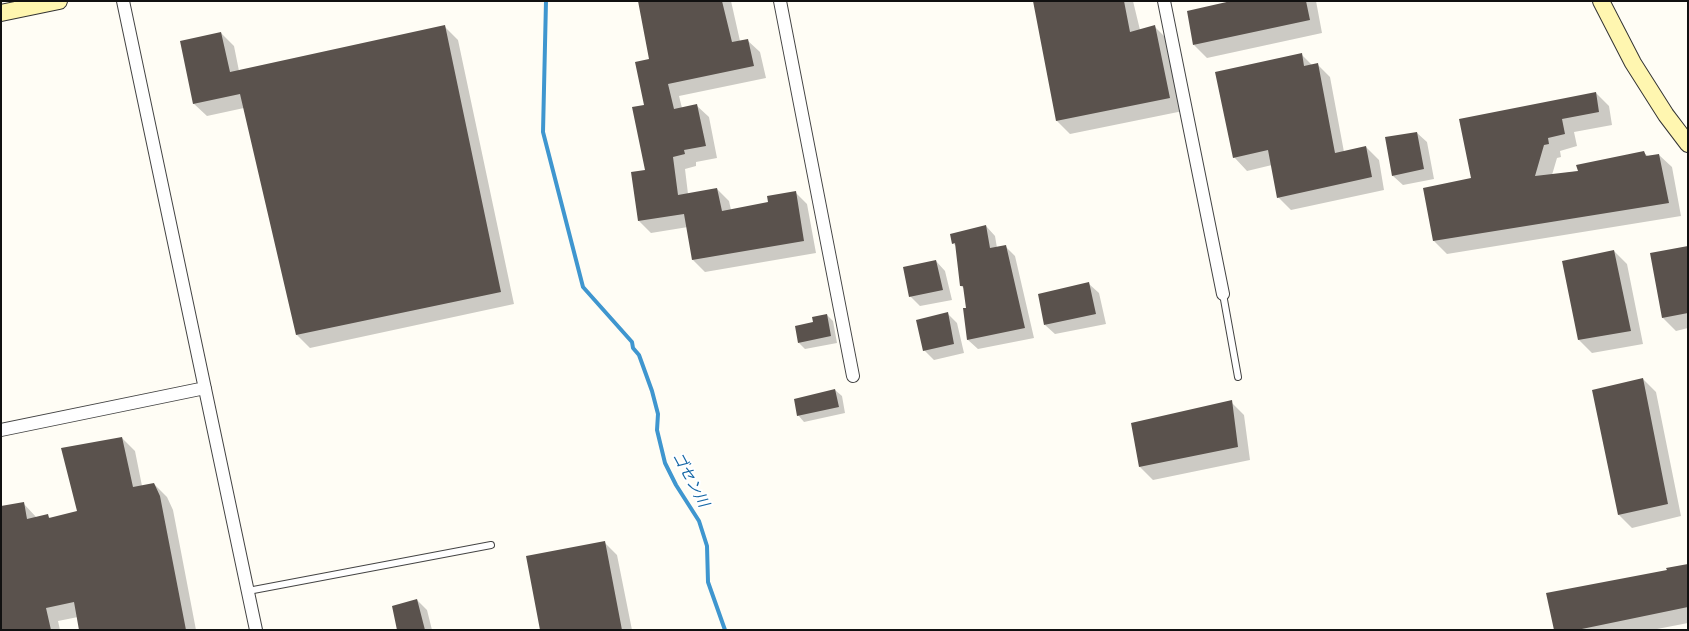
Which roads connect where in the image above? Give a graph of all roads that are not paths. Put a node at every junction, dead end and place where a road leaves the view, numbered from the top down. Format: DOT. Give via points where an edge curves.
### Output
graph roads {
  1 [pos="59,1"];
  2 [pos="122,1"];
  3 [pos="780,1"];
  4 [pos="1164,1"];
  5 [pos="1601,1"];
  6 [pos="1,13"];
  7 [pos="1688,144"];
  8 [pos="1223,294"];
  9 [pos="853,376"];
  10 [pos="1238,377"];
  11 [pos="205,388"];
  12 [pos="1,430"];
  13 [pos="491,546"];
  14 [pos="248,591"];
  15 [pos="256,630"];
  1 -- 6 [label="street"];
  2 -- 11 [label="street"];
  3 -- 9 [label="street"];
  4 -- 8 [label="street"];
  5 -- 7 [label="street" via="1633,63"];
  8 -- 10 [label="lane"];
  11 -- 12 [label="street"];
  11 -- 14 [label="street"];
  13 -- 14 [label="lane"];
  14 -- 15 [label="street"];
}
